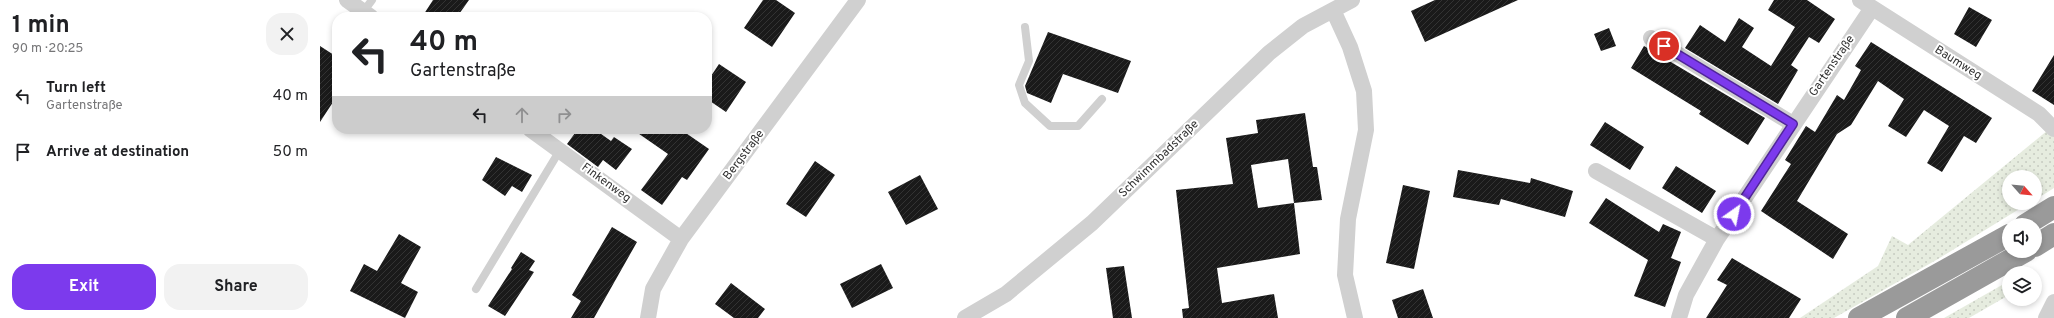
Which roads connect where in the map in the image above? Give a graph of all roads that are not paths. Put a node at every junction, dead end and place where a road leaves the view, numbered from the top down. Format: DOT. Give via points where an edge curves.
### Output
graph roads {
  1 [pos="347,0"];
  2 [pos="858,0"];
  3 [pos="1352,0"];
  4 [pos="1866,4"];
  5 [pos="369,10"];
  6 [pos="1333,10"];
  7 [pos="1025,27"];
  8 [pos="1651,38"];
  9 [pos="1102,99"];
  10 [pos="1793,124"];
  11 [pos="2054,129"];
  12 [pos="537,134"];
  13 [pos="560,150"];
  14 [pos="1596,171"];
  15 [pos="2054,207"];
  16 [pos="2036,218"];
  17 [pos="2054,234"];
  18 [pos="681,239"];
  19 [pos="1718,239"];
  20 [pos="2002,239"];
  21 [pos="2042,242"];
  22 [pos="2015,258"];
  23 [pos="476,289"];
  24 [pos="2054,302"];
  25 [pos="648,318"];
  26 [pos="964,318"];
  27 [pos="1355,318"];
  28 [pos="1679,318"];
  29 [pos="1859,318"];
  30 [pos="1907,318"];
  31 [pos="2046,318"];
  1 -- 5 [label="street"];
  2 -- 18 [label="street, Bergstraße"];
  3 -- 6 [label="street, Schwimmbadstraße"];
  4 -- 10 [label="street, Gartenstraße"];
  4 -- 11 [label="street, Baumweg" via="2039,114"];
  6 -- 26 [label="street, Schwimmbadstraße" via="1303,26 1269,52 1092,223 1006,294"];
  6 -- 27 [label="street" via="1350,47 1364,91 1366,130 1348,219 1344,275"];
  7 -- 9 [label="lane" via="1029,60 1019,85 1025,103 1050,126 1078,126"];
  8 -- 10 [label="street"];
  10 -- 19 [label="street, Gartenstraße"];
  12 -- 13 [label="street, Finkenweg"];
  13 -- 18 [label="street, Finkenweg"];
  13 -- 23 [label="lane"];
  14 -- 19 [label="street"];
  15 -- 16 [label="highway"];
  17 -- 21 [label="highway"];
  18 -- 25 [label="street, Bergstraße" via="653,289"];
  19 -- 28 [label="street, Gartenstraße" via="1686,295"];
  20 -- 29 [label="highway"];
  22 -- 30 [label="highway"];
  24 -- 31 [label="street"];
}
